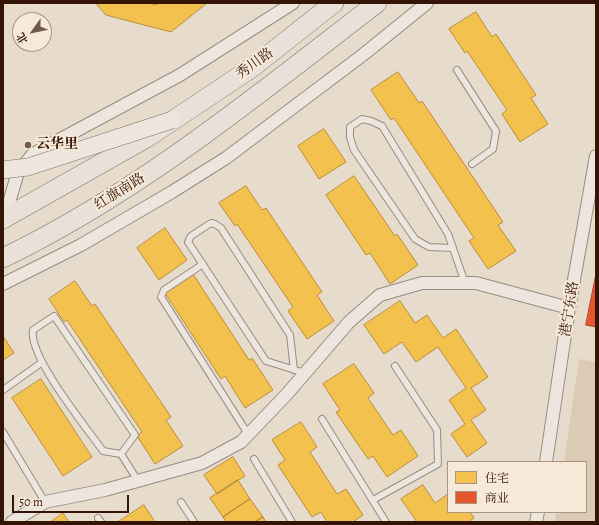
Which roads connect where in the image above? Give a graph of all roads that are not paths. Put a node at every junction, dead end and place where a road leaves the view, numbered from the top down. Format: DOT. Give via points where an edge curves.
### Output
graph roads {
  1 [pos="293,3"];
  2 [pos="334,3"];
  3 [pos="377,3"];
  4 [pos="427,3"];
  5 [pos="278,7"];
  6 [pos="457,70"];
  7 [pos="230,116"];
  8 [pos="172,120"];
  9 [pos="596,156"];
  10 [pos="472,164"];
  11 [pos="3,170"];
  12 [pos="3,211"];
  13 [pos="3,220"];
  14 [pos="452,248"];
  15 [pos="3,258"];
  16 [pos="203,264"];
  17 [pos="464,283"];
  18 [pos="3,284"];
  19 [pos="569,308"];
  20 [pos="42,363"];
  21 [pos="395,366"];
  22 [pos="299,371"];
  23 [pos="3,390"];
  24 [pos="322,419"];
  25 [pos="3,432"];
  26 [pos="248,434"];
  27 [pos="121,454"];
  28 [pos="254,459"];
  29 [pos="546,461"];
  30 [pos="138,481"];
  31 [pos="372,500"];
  32 [pos="45,502"];
  33 [pos="181,502"];
  34 [pos="12,522"];
  35 [pos="194,522"];
  36 [pos="292,522"];
  37 [pos="386,522"];
  1 -- 5 [label="street"];
  2 -- 8 [label="main road, 秀川路" via="253,67"];
  3 -- 7 [label="main road, 秀川路"];
  4 -- 18 [label="street" via="226,158 93,238"];
  5 -- 12 [label="street" via="180,76 33,154 18,172 8,206"];
  6 -- 10 [label="lane" via="496,131 493,149"];
  7 -- 15 [label="main road, 红旗南路" via="170,161 92,210"];
  8 -- 11 [label="main road, bridge" via="28,167"];
  8 -- 13 [label="main road, bridge" via="128,150"];
  9 -- 19 [label="street, 港宁东路"];
  14 -- 14 [label="lane" via="448,234 382,126 362,119 350,127 354,150 415,239 429,247"];
  14 -- 17 [label="lane"];
  16 -- 22 [label="lane" via="266,361"];
  16 -- 22 [label="lane" via="188,242 191,236 211,223 221,228 290,335"];
  16 -- 26 [label="lane" via="164,290 161,297"];
  17 -- 19 [label="street" via="476,283"];
  17 -- 22 [label="street" via="422,282 380,295 348,322"];
  19 -- 29 [label="street, 港宁东路"];
  20 -- 23 [label="lane"];
  20 -- 27 [label="lane" via="103,451"];
  20 -- 27 [label="lane" via="31,338 33,330 54,316 135,436"];
  21 -- 31 [label="lane" via="437,430 438,464"];
  22 -- 26 [label="street"];
  24 -- 31 [label="lane"];
  25 -- 32 [label="lane"];
  26 -- 30 [label="street" via="240,442 202,463"];
  27 -- 30 [label="lane"];
  28 -- 36 [label="lane"];
  30 -- 32 [label="street"];
  31 -- 37 [label="lane"];
  32 -- 34 [label="street"];
  33 -- 35 [label="lane"];
}
